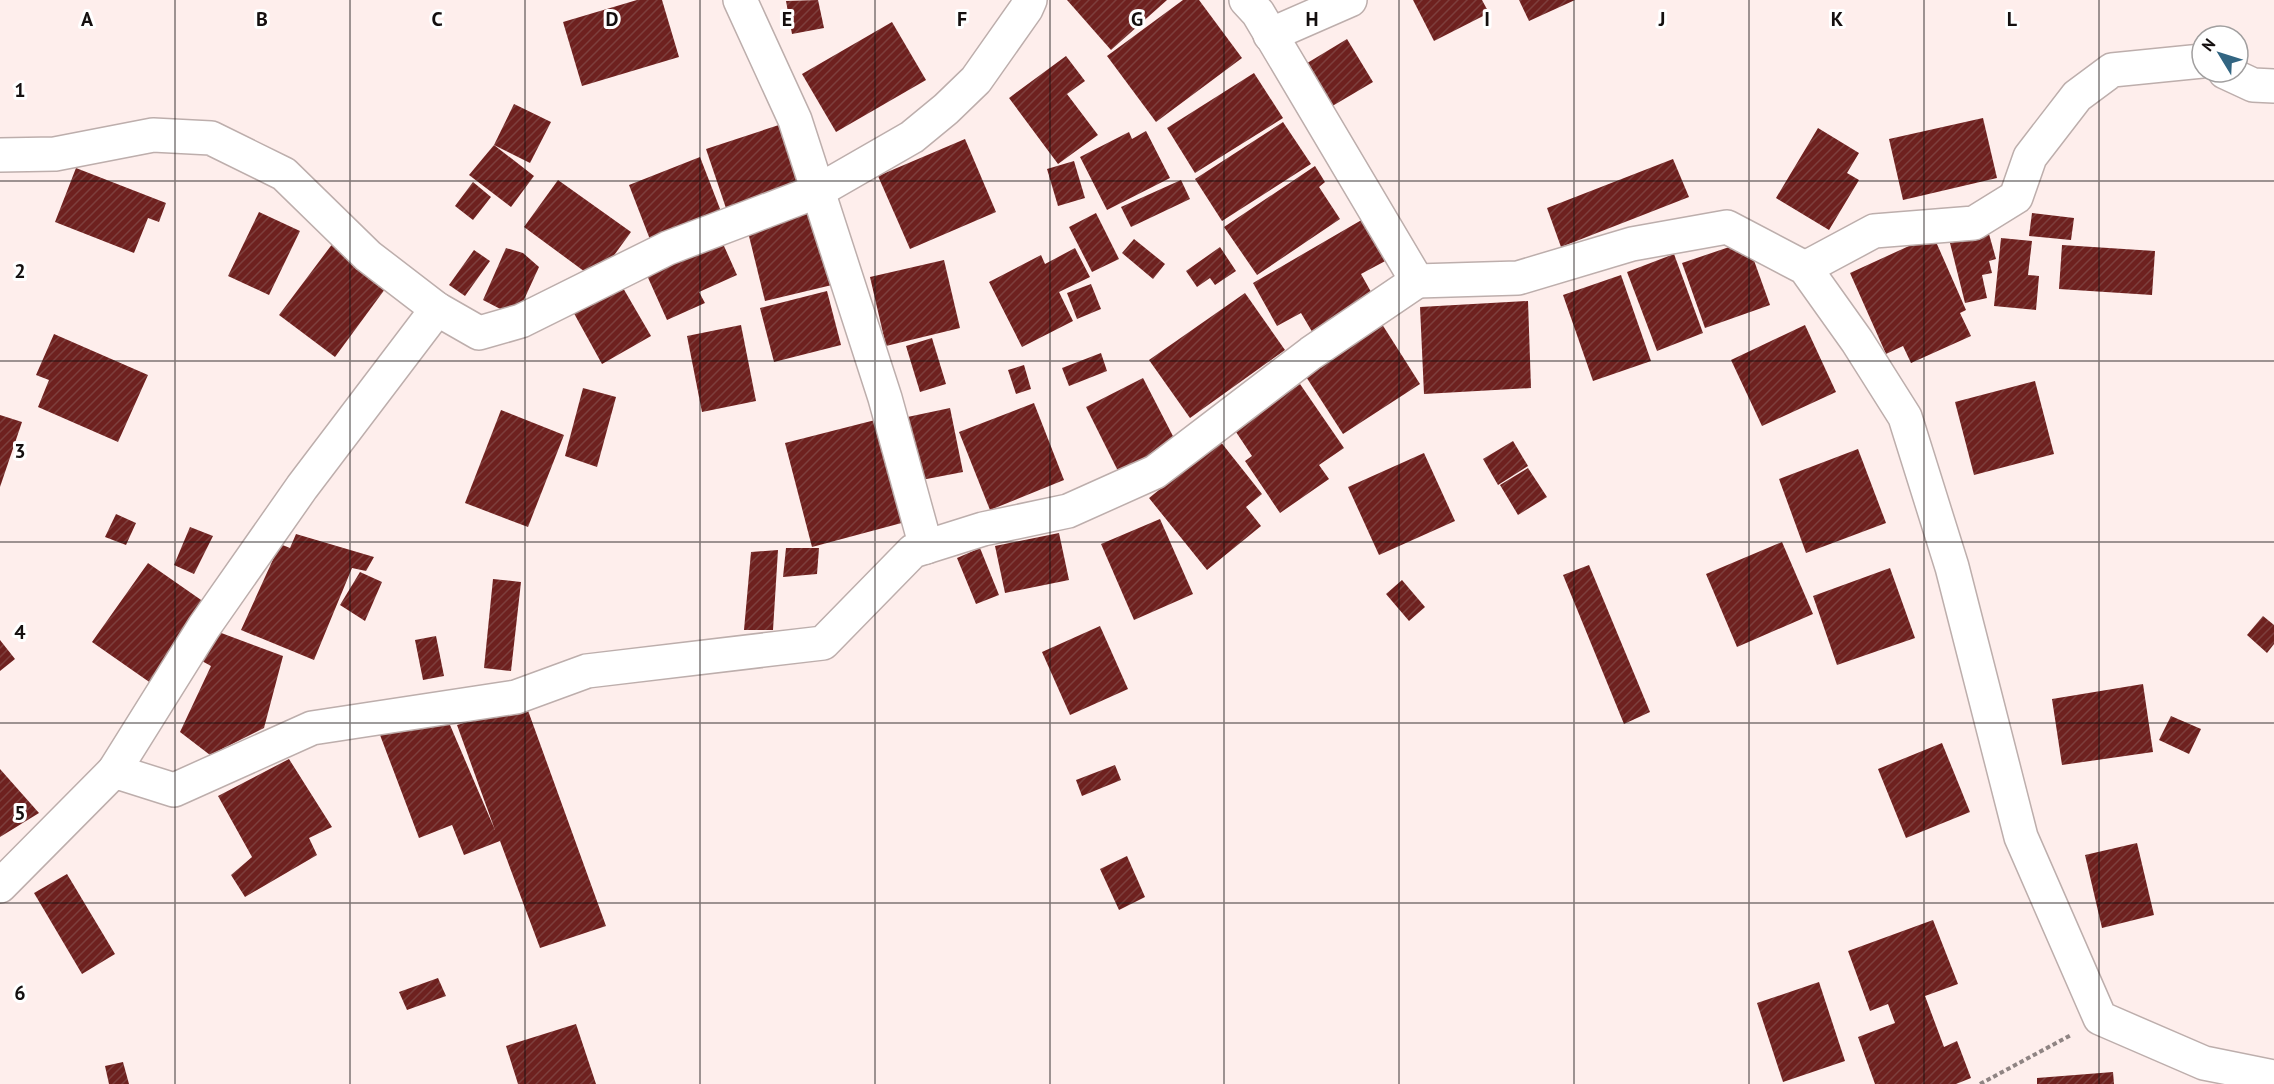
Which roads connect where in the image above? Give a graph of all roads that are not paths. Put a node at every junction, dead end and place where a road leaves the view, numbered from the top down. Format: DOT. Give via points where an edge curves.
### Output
graph roads {
  1 [pos="740,0"];
  2 [pos="1030,0"];
  3 [pos="1246,0"];
  4 [pos="1350,0"];
  5 [pos="1270,35"];
  6 [pos="2190,62"];
  7 [pos="2250,84"];
  8 [pos="2274,86"];
  9 [pos="0,155"];
  10 [pos="818,191"];
  11 [pos="1806,268"];
  12 [pos="1417,281"];
  13 [pos="437,309"];
  14 [pos="926,547"];
  15 [pos="114,771"];
  16 [pos="0,886"];
  17 [pos="2274,1077"];
  1 -- 10 [label="street" via="795,120"];
  2 -- 10 [label="street" via="976,80 946,109 912,137"];
  3 -- 5 [label="street"];
  4 -- 5 [label="street"];
  5 -- 12 [label="street"];
  6 -- 11 [label="street" via="2112,70 2077,96 2030,157 2016,197 1974,223 1874,231"];
  7 -- 8 [label="street"];
  9 -- 13 [label="street" via="55,153 153,135 211,138 284,174 368,256"];
  10 -- 13 [label="street" via="668,248 520,321 479,333"];
  10 -- 14 [label="street" via="885,398"];
  11 -- 12 [label="street" via="1727,227 1632,244 1518,278"];
  11 -- 17 [label="street" via="1905,417 1952,567 2021,837 2100,1018 2204,1063"];
  12 -- 14 [label="street" via="1311,353 1155,472 1068,511 983,529"];
  13 -- 15 [label="street" via="282,515 204,627"];
  14 -- 15 [label="street" via="913,551 823,643 587,671 516,697 312,728 174,790"];
  15 -- 16 [label="street"];
}
